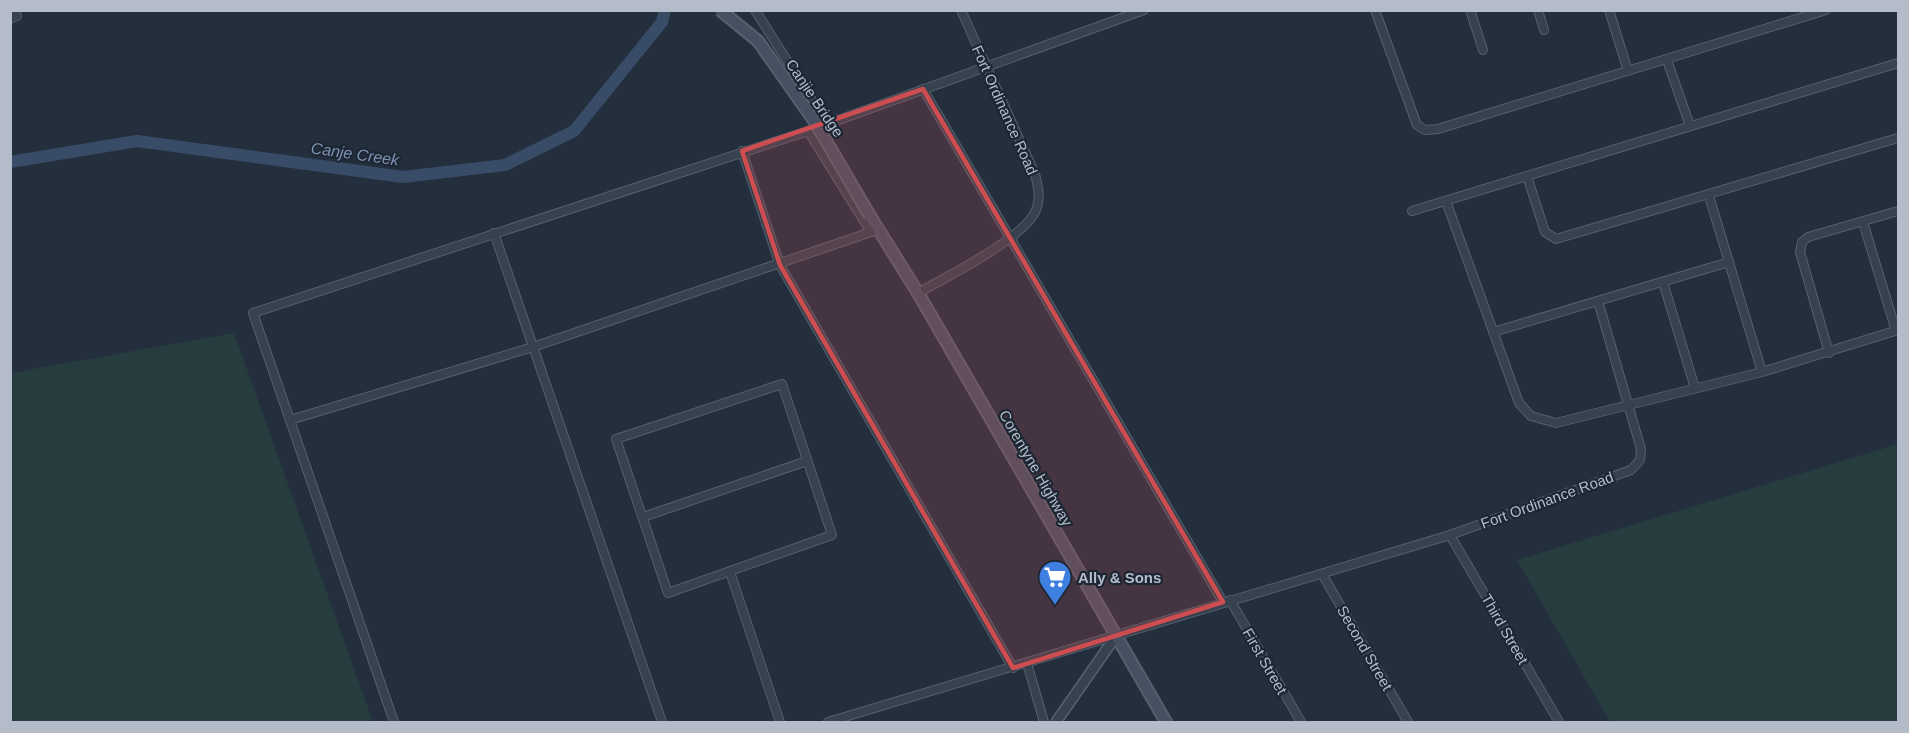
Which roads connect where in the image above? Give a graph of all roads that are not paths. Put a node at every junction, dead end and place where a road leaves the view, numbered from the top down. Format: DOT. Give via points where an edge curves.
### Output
graph roads {
  1 [pos="14,10"];
  2 [pos="720,10"];
  3 [pos="755,10"];
  4 [pos="961,10"];
  5 [pos="1144,10"];
  6 [pos="1375,10"];
  7 [pos="1470,10"];
  8 [pos="1538,10"];
  9 [pos="1610,10"];
  10 [pos="1826,10"];
  11 [pos="10,19"];
  12 [pos="1544,30"];
  13 [pos="1483,50"];
  14 [pos="1667,60"];
  15 [pos="1899,63"];
  16 [pos="986,65"];
  17 [pos="1628,71"];
  18 [pos="923,89"];
  19 [pos="827,124"];
  20 [pos="1690,126"];
  21 [pos="808,131"];
  22 [pos="1899,138"];
  23 [pos="742,151"];
  24 [pos="1527,176"];
  25 [pos="1709,196"];
  26 [pos="1446,201"];
  27 [pos="1412,211"];
  28 [pos="1899,211"];
  29 [pos="1863,222"];
  30 [pos="876,230"];
  31 [pos="494,233"];
  32 [pos="1012,237"];
  33 [pos="1729,262"];
  34 [pos="780,265"];
  35 [pos="1663,282"];
  36 [pos="918,293"];
  37 [pos="1598,301"];
  38 [pos="1897,331"];
  39 [pos="1493,332"];
  40 [pos="533,347"];
  41 [pos="1828,352"];
  42 [pos="1762,372"];
  43 [pos="1695,388"];
  44 [pos="1628,407"];
  45 [pos="290,420"];
  46 [pos="807,461"];
  47 [pos="643,518"];
  48 [pos="1450,535"];
  49 [pos="730,572"];
  50 [pos="1322,574"];
  51 [pos="1226,601"];
  52 [pos="1116,636"];
  53 [pos="1027,663"];
  54 [pos="1013,668"];
  55 [pos="394,723"];
  56 [pos="662,723"];
  57 [pos="780,723"];
  58 [pos="828,723"];
  59 [pos="1044,723"];
  60 [pos="1056,723"];
  61 [pos="1167,723"];
  62 [pos="1301,723"];
  63 [pos="1408,723"];
  64 [pos="1559,723"];
  1 -- 11 [label="street" via="17,16"];
  2 -- 30 [label="main road, Canjie Bridge, bridge" via="758,41 815,122"];
  3 -- 19 [label="street"];
  4 -- 16 [label="street, Fort Ordinance Road"];
  5 -- 16 [label="street"];
  6 -- 17 [label="street" via="1417,125 1425,130"];
  7 -- 13 [label="street"];
  8 -- 12 [label="street"];
  9 -- 17 [label="street"];
  10 -- 14 [label="street"];
  14 -- 17 [label="street"];
  14 -- 20 [label="street"];
  15 -- 20 [label="street"];
  16 -- 18 [label="street"];
  16 -- 32 [label="street, Fort Ordinance Road" via="1039,191 1037,210"];
  18 -- 19 [label="street"];
  18 -- 32 [label="street, First Street"];
  19 -- 21 [label="street"];
  20 -- 24 [label="street"];
  21 -- 23 [label="street"];
  21 -- 30 [label="street"];
  22 -- 25 [label="street"];
  23 -- 31 [label="street"];
  23 -- 34 [label="street"];
  24 -- 25 [label="street" via="1545,232 1556,239"];
  24 -- 26 [label="street"];
  25 -- 33 [label="street"];
  26 -- 27 [label="street"];
  26 -- 39 [label="street"];
  28 -- 29 [label="street"];
  29 -- 38 [label="street"];
  29 -- 41 [label="street" via="1802,242 1800,252"];
  30 -- 34 [label="street"];
  30 -- 36 [label="main road, Corentyne Highway"];
  31 -- 40 [label="street"];
  31 -- 45 [label="street" via="253,313"];
  32 -- 36 [label="street, Fort Ordinance Road"];
  32 -- 51 [label="street, First Street"];
  33 -- 35 [label="street"];
  33 -- 42 [label="street"];
  34 -- 40 [label="street"];
  34 -- 54 [label="street"];
  35 -- 37 [label="street"];
  35 -- 43 [label="street"];
  36 -- 52 [label="main road, Corentyne Highway"];
  37 -- 39 [label="street"];
  37 -- 44 [label="street"];
  38 -- 41 [label="street"];
  39 -- 44 [label="street" via="1519,403 1531,416 1556,423"];
  40 -- 45 [label="street"];
  40 -- 56 [label="street"];
  41 -- 42 [label="street"];
  42 -- 43 [label="street"];
  43 -- 44 [label="street"];
  44 -- 48 [label="street, Fort Ordinance Road" via="1641,449 1640,460 1631,470"];
  45 -- 55 [label="street"];
  46 -- 47 [label="street"];
  46 -- 47 [label="street" via="782,384 616,439"];
  46 -- 49 [label="street" via="832,536"];
  47 -- 49 [label="street" via="668,593"];
  48 -- 50 [label="street, Fort Ordinance Road"];
  48 -- 64 [label="street, Third Street"];
  49 -- 57 [label="street"];
  50 -- 51 [label="street, Fort Ordinance Road"];
  50 -- 63 [label="street, Second Street"];
  51 -- 52 [label="street, Fort Ordinance Road"];
  51 -- 62 [label="street, First Street"];
  52 -- 53 [label="street, Fort Ordinance Road"];
  52 -- 60 [label="street"];
  52 -- 61 [label="main road, Corentyne Highway"];
  53 -- 54 [label="street, Fort Ordinance Road"];
  53 -- 59 [label="street"];
  54 -- 58 [label="street, Fort Ordinance Road"];
}
